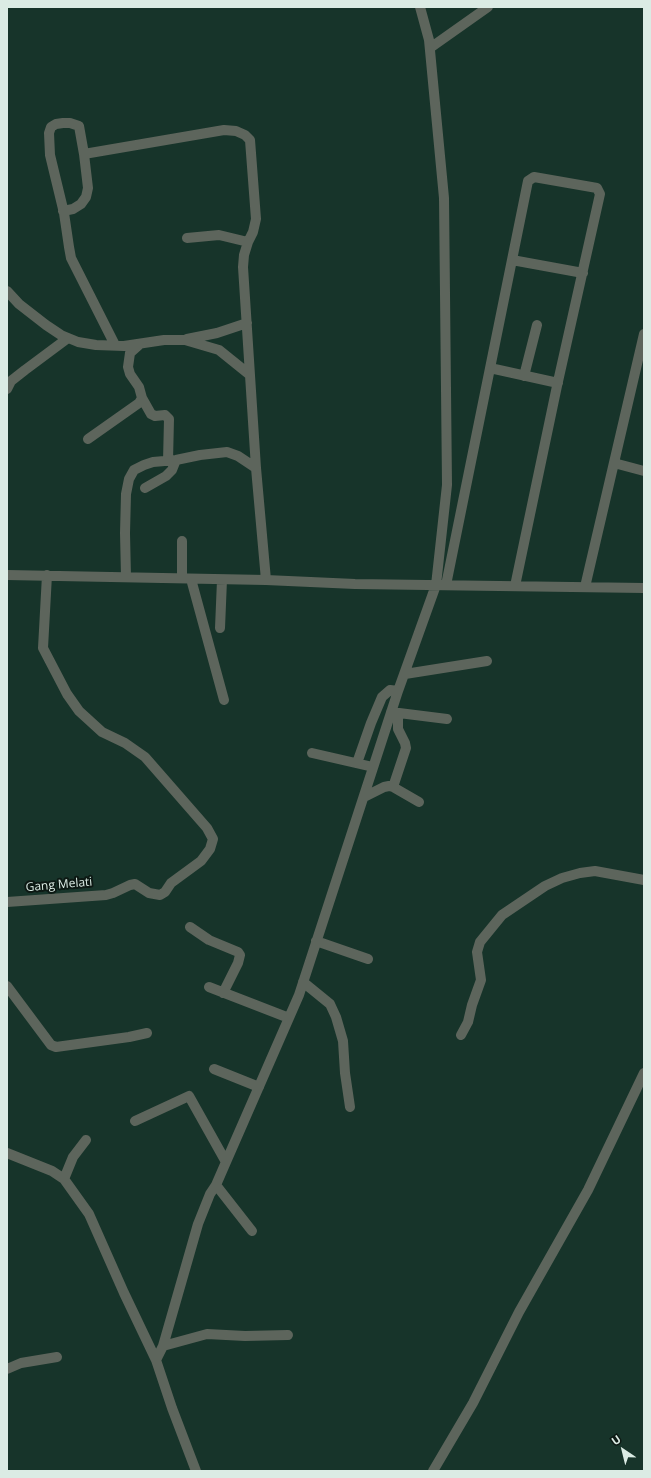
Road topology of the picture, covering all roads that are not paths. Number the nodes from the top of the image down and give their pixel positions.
1 (420, 7) edge
2 (488, 7) edge
3 (430, 48) junction
4 (84, 154) junction
5 (63, 211) junction
6 (187, 238) dead end
7 (248, 242) junction
8 (512, 260) junction
9 (583, 273) junction
10 (7, 291) edge
11 (247, 323) junction
12 (537, 325) dead end
13 (644, 334) edge
14 (68, 338) junction
15 (185, 340) junction
16 (140, 344) junction
17 (115, 345) junction
18 (490, 368) junction
19 (250, 375) junction
20 (524, 376) junction
21 (558, 383) junction
22 (7, 389) edge
23 (142, 398) junction
24 (88, 439) dead end
25 (172, 461) junction
26 (614, 463) junction
27 (256, 468) junction
28 (644, 471) edge
29 (146, 488) dead end
30 (182, 541) dead end
31 (7, 575) edge
32 (47, 575) junction
33 (126, 577) junction
34 (187, 579) junction
35 (222, 580) junction
36 (266, 580) junction
37 (441, 585) junction
38 (515, 586) junction
39 (585, 587) junction
40 (644, 588) edge
41 (220, 628) dead end
42 (487, 661) dead end
43 (405, 674) junction
44 (398, 691) junction
45 (224, 700) dead end
46 (395, 712) junction
47 (447, 719) dead end
48 (312, 753) dead end
49 (357, 763) junction
50 (373, 767) junction
51 (393, 787) junction
52 (364, 797) junction
53 (419, 802) dead end
54 (644, 880) edge
55 (7, 902) edge
56 (190, 927) dead end
57 (316, 941) junction
58 (368, 959) dead end
59 (303, 982) junction
60 (7, 986) edge
61 (209, 987) dead end
62 (223, 993) junction
63 (289, 1018) junction
64 (147, 1033) dead end
65 (461, 1035) dead end
66 (214, 1068) dead end
67 (644, 1074) edge
68 (259, 1087) junction
69 (350, 1107) dead end
70 (135, 1121) dead end
71 (86, 1140) dead end
72 (7, 1153) edge
73 (226, 1162) junction
74 (64, 1180) junction
75 (213, 1189) junction
76 (252, 1231) dead end
77 (288, 1335) dead end
78 (163, 1346) junction
79 (57, 1357) dead end
80 (156, 1360) junction
81 (7, 1369) edge
82 (196, 1471) edge
83 (433, 1471) edge

1 - 3 street
2 - 3 street
3 - 37 street
4 - 5 street
4 - 5 street
4 - 7 street
5 - 17 street
6 - 7 street
7 - 11 street
8 - 9 street
8 - 9 street
8 - 18 street
9 - 21 street
10 - 14 street
11 - 15 street
11 - 19 street
12 - 20 street
13 - 26 street
14 - 17 street
14 - 22 street
15 - 16 street
15 - 19 street
16 - 17 street
16 - 23 street
18 - 20 street
18 - 37 street
19 - 27 street
20 - 21 street
21 - 38 street
23 - 24 street
23 - 25 street
25 - 27 street
25 - 29 street
25 - 33 street
26 - 28 street
26 - 39 street
27 - 36 street
30 - 34 street
31 - 32 street
32 - 33 street
32 - 55 street, Gang Melati
33 - 34 street
34 - 35 street
34 - 45 street
35 - 36 street
35 - 41 street
36 - 37 street
37 - 38 street
37 - 43 street
38 - 39 street
39 - 40 street
42 - 43 street
43 - 44 street
44 - 46 street
44 - 49 street
46 - 47 street
46 - 50 street
46 - 51 street
48 - 49 street
49 - 50 street
50 - 52 street
51 - 52 street
51 - 53 street
52 - 57 street
54 - 65 street
56 - 62 street
57 - 58 street
57 - 59 street
59 - 63 street
59 - 69 street
60 - 64 street
61 - 62 street
62 - 63 street
63 - 68 street
66 - 68 street
67 - 83 street
68 - 73 street
70 - 73 street
71 - 74 street
72 - 74 street
73 - 75 street
74 - 80 street
75 - 76 street
75 - 78 street
77 - 78 street
78 - 80 street
79 - 81 street
80 - 82 street

